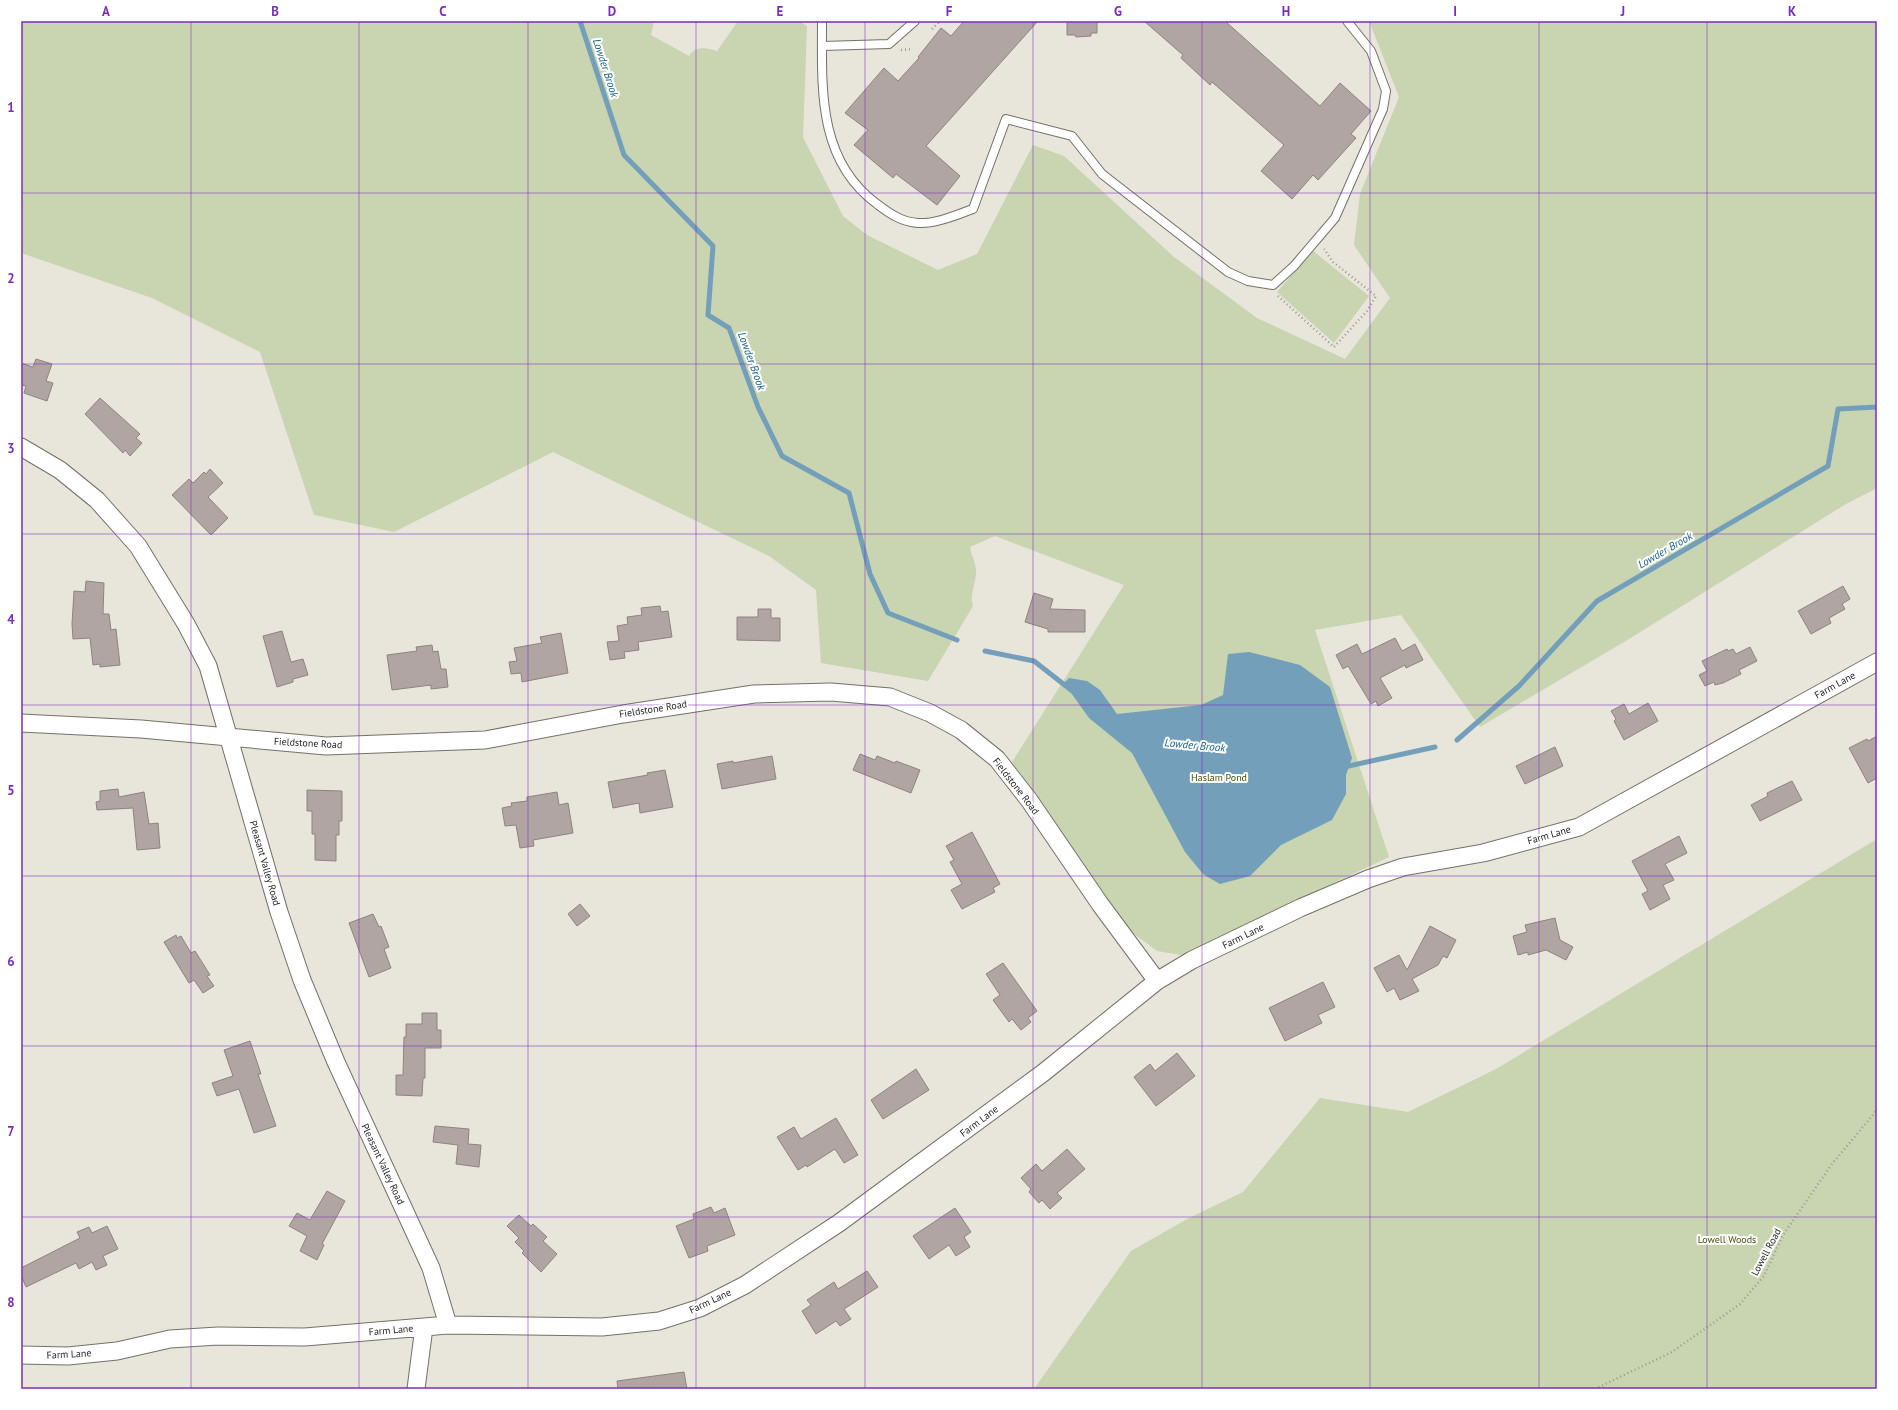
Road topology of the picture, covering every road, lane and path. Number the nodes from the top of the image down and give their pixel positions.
1 (822, 21) edge
2 (915, 21) edge
3 (940, 21) edge
4 (1347, 21) edge
5 (932, 29) dead end
6 (822, 46) junction
7 (1317, 239) junction
8 (1273, 285) junction
9 (21, 447) edge
10 (1877, 662) edge
11 (21, 723) edge
12 (230, 737) junction
13 (1157, 981) junction
14 (1877, 1110) edge
15 (448, 1325) junction
16 (424, 1327) junction
17 (21, 1356) edge
18 (416, 1389) edge
19 (1595, 1389) edge

1 - 6 lane
2 - 6 lane
3 - 5 path
4 - 7 lane
6 - 8 lane
7 - 8 lane
7 - 8 path
9 - 12 street, Pleasant Valley Road
10 - 13 street, Farm Lane
11 - 12 street, Fieldstone Road
12 - 13 street, Fieldstone Road
12 - 15 street, Pleasant Valley Road
13 - 15 street, Farm Lane
14 - 19 path, Lowell Road
15 - 16 street, Farm Lane
16 - 17 street, Farm Lane
16 - 18 street

